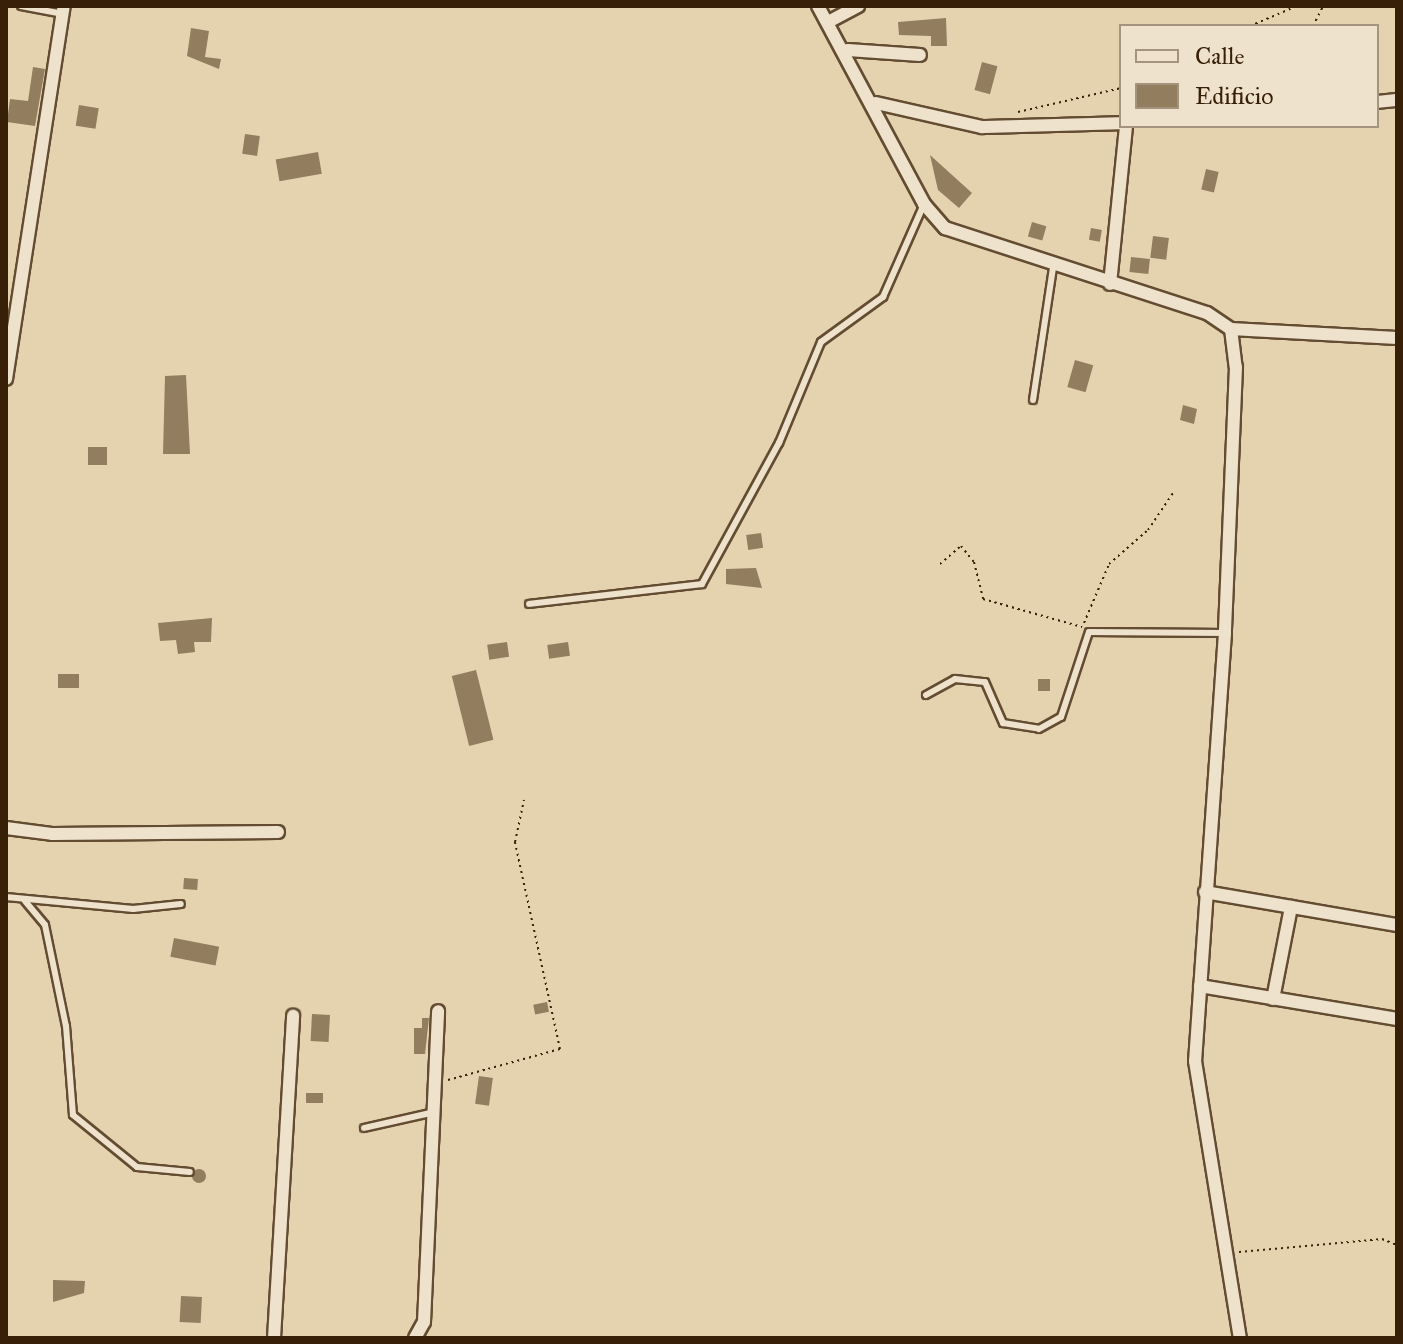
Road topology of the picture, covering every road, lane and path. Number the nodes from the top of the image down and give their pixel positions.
1 (21, 6) edge
2 (818, 6) edge
3 (858, 6) edge
4 (1297, 6) edge
5 (1323, 6) edge
6 (63, 10) edge
7 (830, 21) junction
8 (1255, 24) edge
9 (1314, 24) edge
10 (848, 50) junction
11 (920, 55) dead end
12 (1119, 88) edge
13 (876, 103) junction
14 (1119, 123) edge
15 (993, 128) junction
16 (1126, 128) edge
17 (924, 204) junction
18 (1053, 268) junction
19 (1110, 284) junction
20 (1231, 329) junction
21 (1397, 338) edge
22 (6, 379) edge
23 (1033, 400) dead end
24 (1173, 493) dead end
25 (940, 564) dead end
26 (529, 604) dead end
27 (1086, 630) junction
28 (1225, 633) junction
29 (926, 695) dead end
30 (524, 800) dead end
31 (6, 828) edge
32 (278, 832) dead end
33 (1205, 892) junction
34 (6, 897) edge
35 (25, 901) junction
36 (181, 904) dead end
37 (1291, 907) junction
38 (1397, 925) edge
39 (1200, 986) junction
40 (1273, 999) junction
41 (438, 1011) dead end
42 (293, 1016) dead end
43 (1397, 1019) edge
44 (436, 1083) junction
45 (435, 1112) junction
46 (364, 1128) dead end
47 (190, 1172) dead end
48 (1397, 1245) edge
49 (1226, 1253) junction
50 (274, 1338) edge
51 (415, 1338) edge
52 (1240, 1338) edge

1 - 6 lane
2 - 7 street
3 - 7 street
4 - 8 path
5 - 9 path
6 - 22 street
7 - 10 street
10 - 11 street
10 - 13 street
12 - 15 path
13 - 15 street
13 - 17 street
14 - 15 street
16 - 19 street
17 - 18 street
17 - 26 lane
18 - 19 street
18 - 23 lane
19 - 20 street
20 - 21 street
20 - 28 street
24 - 27 path
25 - 27 path
27 - 28 lane
27 - 29 lane
28 - 33 street
30 - 44 path
31 - 32 street
33 - 37 street
33 - 39 street
34 - 35 lane
35 - 36 lane
35 - 47 lane
37 - 38 street
37 - 40 street
39 - 40 street
39 - 49 street
40 - 43 street
41 - 44 street
42 - 50 street
44 - 45 street
45 - 46 lane
45 - 51 street
48 - 49 path
49 - 52 street

